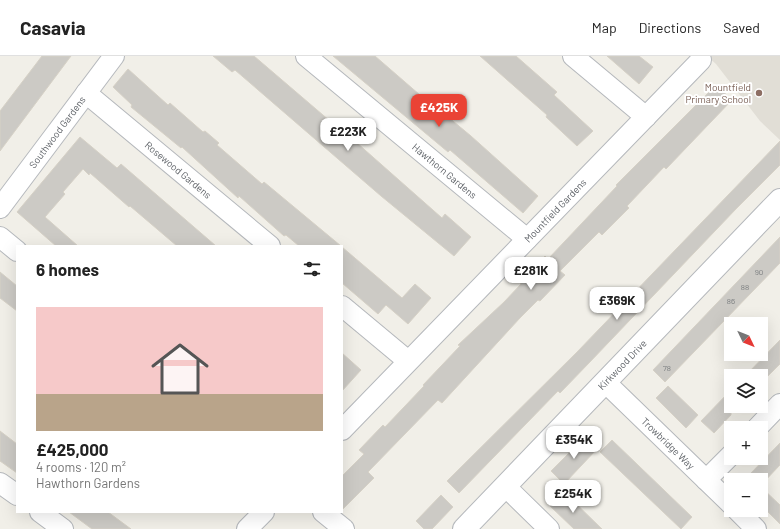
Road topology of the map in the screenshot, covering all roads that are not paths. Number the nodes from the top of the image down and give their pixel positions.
1 (114, 56) edge
2 (306, 56) edge
3 (573, 56) edge
4 (701, 60) dead end
5 (86, 93) junction
6 (646, 117) junction
7 (780, 200) edge
8 (0, 208) edge
9 (0, 237) edge
10 (527, 239) junction
11 (269, 245) edge
12 (16, 250) edge
13 (343, 307) edge
14 (408, 362) junction
15 (605, 382) junction
16 (780, 404) edge
17 (764, 421) edge
18 (343, 429) edge
19 (724, 462) edge
20 (706, 480) junction
21 (0, 483) edge
22 (505, 486) junction
23 (16, 494) edge
24 (724, 497) edge
25 (41, 513) edge
26 (263, 513) edge
27 (324, 513) edge
28 (744, 517) edge
29 (63, 529) edge
30 (247, 529) edge
31 (344, 529) edge
32 (464, 529) edge
33 (549, 529) edge
34 (756, 529) edge

1 - 5 street, Southwood Gardens
2 - 10 street, Hawthorn Gardens
3 - 6 street
4 - 6 street, Mountfield Gardens
5 - 8 street, Southwood Gardens
5 - 11 street, Rosewood Gardens
6 - 10 street, Mountfield Gardens
7 - 15 street, Kirkwood Drive
9 - 12 street
10 - 14 street, Mountfield Gardens
13 - 14 street
14 - 18 street, Mountfield Gardens
15 - 20 street, Trowbridge Way
15 - 22 street, Kirkwood Drive
16 - 17 street
19 - 20 street
20 - 24 street, Trowbridge Way
21 - 23 street
22 - 32 street, Kirkwood Drive
22 - 33 street
25 - 29 street
26 - 30 street
27 - 31 street
28 - 34 street

